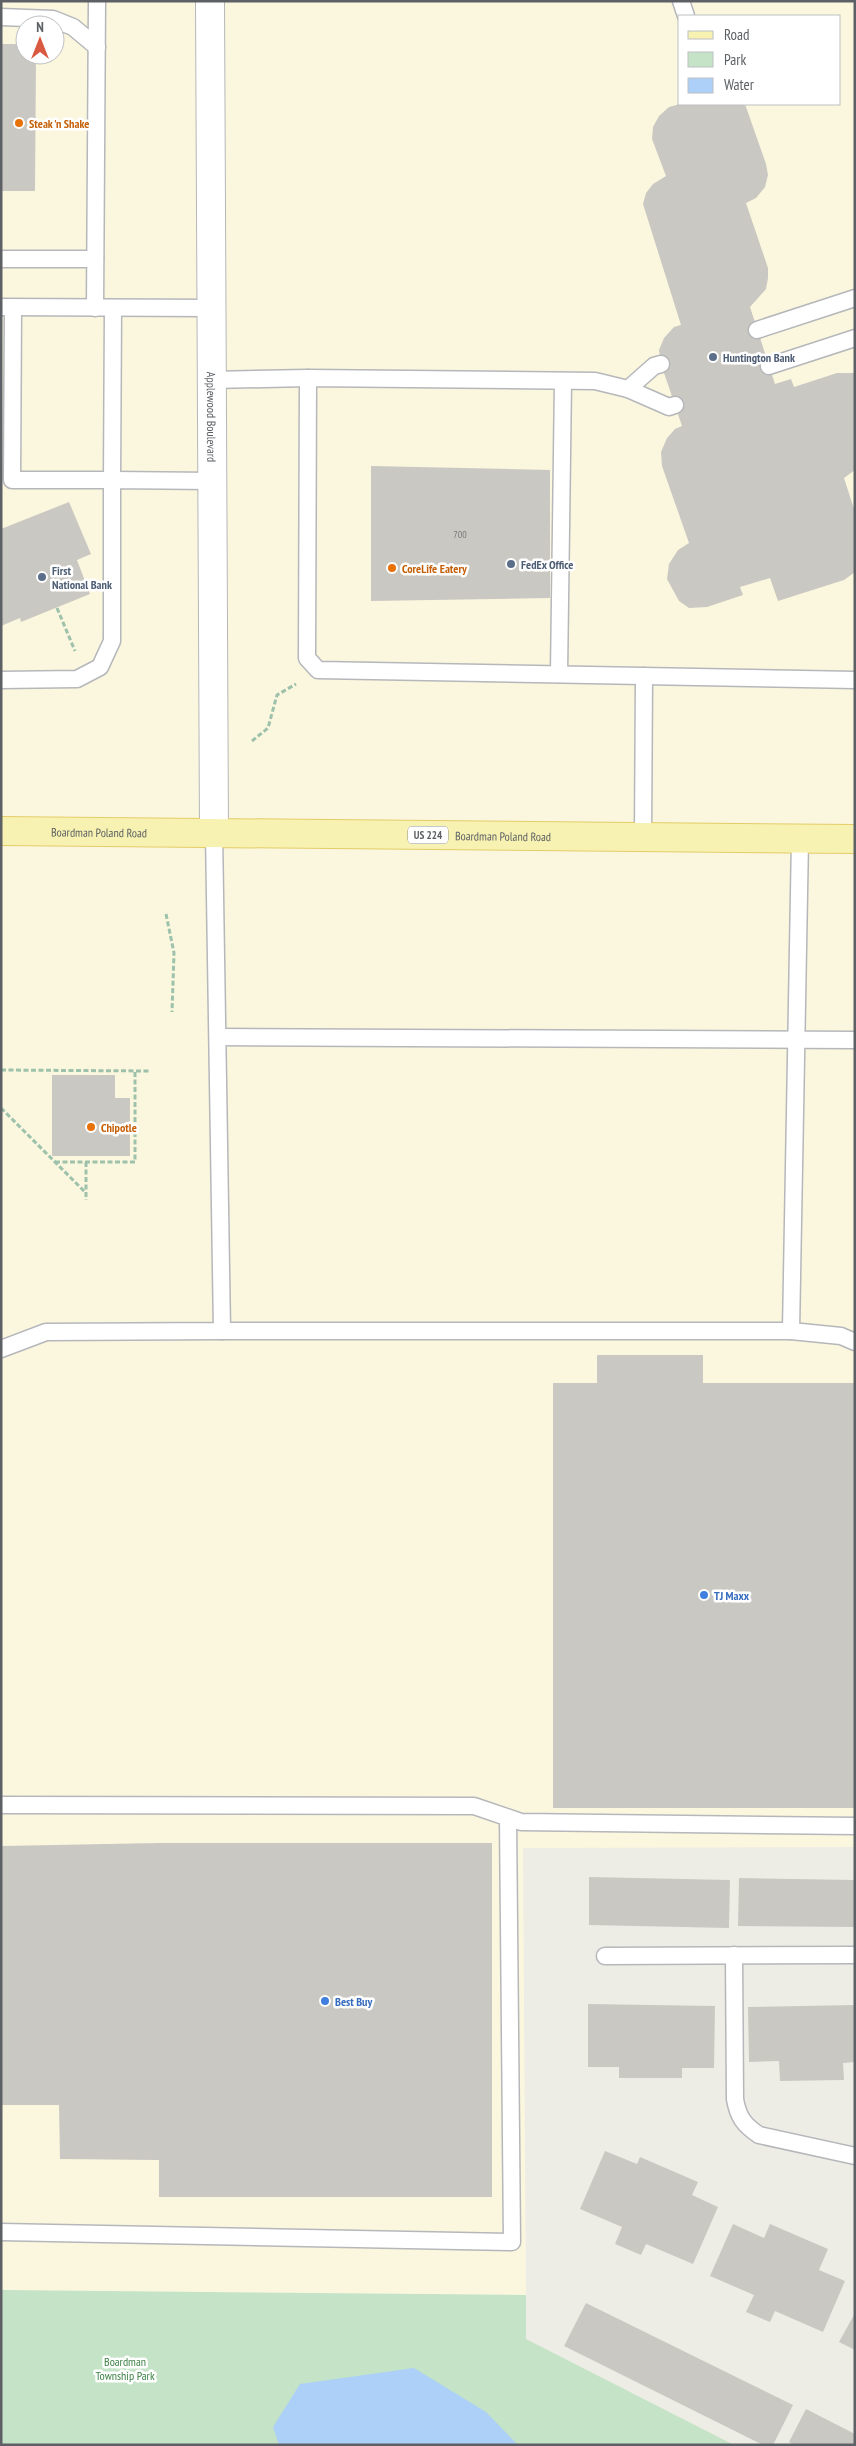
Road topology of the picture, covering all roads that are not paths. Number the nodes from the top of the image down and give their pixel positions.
1 (97, 1) edge
2 (210, 1) edge
3 (681, 1) edge
4 (686, 15) edge
5 (1, 17) edge
6 (96, 47) junction
7 (1, 259) edge
8 (95, 259) junction
9 (855, 298) edge
10 (7, 308) edge
11 (95, 308) junction
12 (114, 308) junction
13 (211, 308) junction
14 (757, 330) dead end
15 (855, 338) edge
16 (661, 364) dead end
17 (769, 366) dead end
18 (308, 378) junction
19 (212, 380) junction
20 (563, 381) junction
21 (628, 389) junction
22 (675, 405) dead end
23 (112, 480) junction
24 (213, 481) junction
25 (559, 674) junction
26 (644, 676) junction
27 (1, 680) edge
28 (855, 680) edge
29 (1, 831) edge
30 (214, 833) junction
31 (643, 838) junction
32 (800, 839) junction
33 (855, 839) edge
34 (218, 1037) junction
35 (797, 1040) junction
36 (855, 1040) edge
37 (222, 1331) junction
38 (791, 1331) junction
39 (855, 1342) edge
40 (1, 1349) edge
41 (1, 1805) edge
42 (508, 1818) junction
43 (855, 1826) edge
44 (734, 1955) junction
45 (855, 1955) edge
46 (604, 1956) dead end
47 (855, 2156) edge
48 (1, 2232) edge

1 - 6 lane
2 - 13 street, Applewood Boulevard
3 - 4 lane
5 - 6 lane
6 - 8 lane
7 - 8 lane
8 - 11 lane
9 - 14 lane
10 - 11 lane
10 - 23 lane
11 - 12 lane
12 - 13 lane
12 - 23 lane
13 - 19 street, Applewood Boulevard
15 - 17 lane
16 - 21 lane
18 - 19 lane
18 - 20 lane
18 - 25 lane
19 - 24 street, Applewood Boulevard
20 - 21 lane
20 - 25 lane
21 - 22 lane
23 - 24 lane
23 - 27 lane
24 - 30 street, Applewood Boulevard
25 - 26 lane
26 - 28 lane
26 - 31 lane
29 - 30 main road, Boardman Poland Road / US 224
30 - 31 main road, Boardman Poland Road / US 224
30 - 34 lane
31 - 32 main road, Boardman Poland Road / US 224
32 - 33 main road, Boardman Poland Road / US 224
32 - 35 lane
34 - 35 lane
34 - 37 lane
35 - 36 lane
35 - 38 lane
37 - 38 lane
37 - 40 lane
38 - 39 lane
41 - 42 lane
42 - 43 lane
42 - 48 lane
44 - 45 lane
44 - 46 lane
44 - 47 lane

